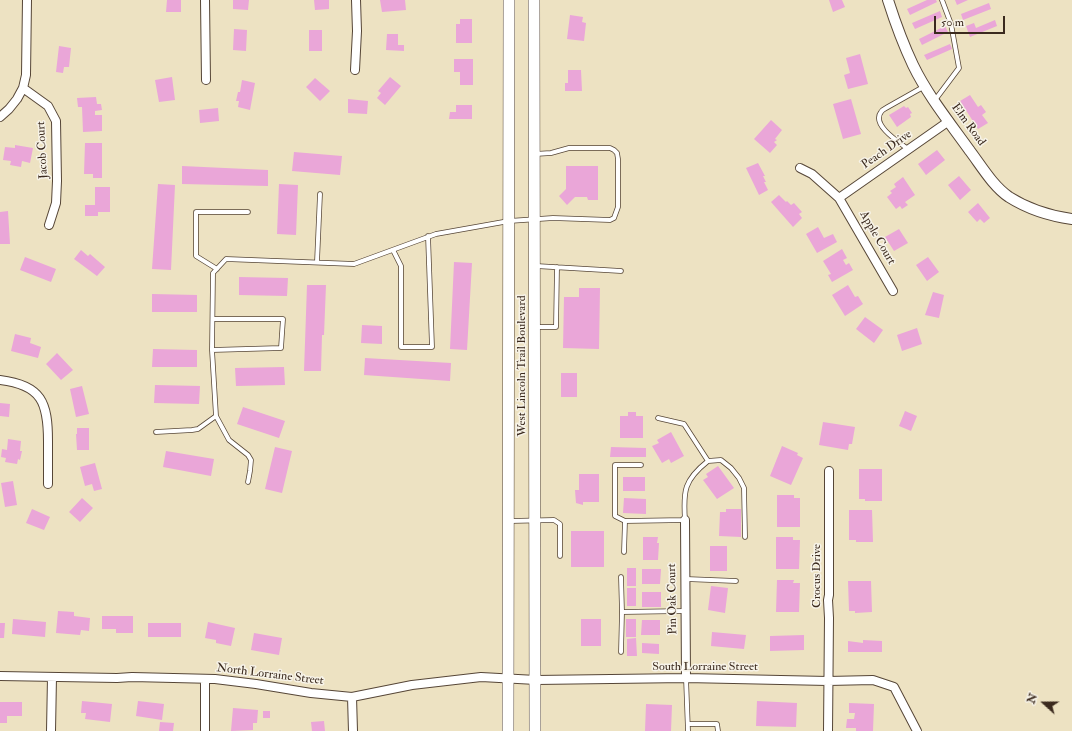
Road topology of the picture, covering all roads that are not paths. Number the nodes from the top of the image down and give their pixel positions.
1 (27, 0) edge
2 (205, 0) edge
3 (356, 0) edge
4 (509, 0) edge
5 (534, 0) edge
6 (888, 0) edge
7 (942, 0) edge
8 (354, 70) dead end
9 (206, 80) dead end
10 (925, 86) junction
11 (23, 88) junction
12 (934, 101) junction
13 (0, 117) edge
14 (949, 121) junction
15 (909, 149) junction
16 (534, 154) junction
17 (800, 168) dead end
18 (320, 194) dead end
19 (839, 198) junction
20 (248, 212) dead end
21 (1072, 219) edge
22 (535, 220) junction
23 (509, 221) junction
24 (49, 225) dead end
25 (428, 236) junction
26 (393, 250) junction
27 (317, 262) junction
28 (535, 266) junction
29 (556, 267) junction
30 (217, 269) junction
31 (621, 271) dead end
32 (893, 291) dead end
33 (213, 319) junction
34 (535, 327) junction
35 (212, 350) junction
36 (0, 380) edge
37 (216, 416) junction
38 (658, 418) dead end
39 (156, 432) dead end
40 (708, 461) junction
41 (641, 464) dead end
42 (829, 471) dead end
43 (248, 482) dead end
44 (48, 484) dead end
45 (685, 520) junction
46 (535, 521) junction
47 (625, 521) junction
48 (509, 522) junction
49 (745, 537) dead end
50 (624, 552) dead end
51 (560, 556) dead end
52 (621, 577) dead end
53 (685, 579) junction
54 (736, 581) dead end
55 (686, 610) junction
56 (622, 612) junction
57 (621, 652) dead end
58 (0, 676) edge
59 (52, 677) junction
60 (508, 678) junction
61 (686, 678) junction
62 (205, 679) junction
63 (536, 680) junction
64 (828, 681) junction
65 (352, 697) junction
66 (688, 724) junction
67 (51, 731) edge
68 (205, 731) edge
69 (353, 731) edge
70 (508, 731) edge
71 (535, 731) edge
72 (688, 731) edge
73 (718, 731) edge
74 (828, 731) edge
75 (917, 731) edge

1 - 11 street
2 - 9 street
3 - 8 street
4 - 23 main road, West Lincoln Trail Boulevard
5 - 16 main road, West Lincoln Trail Boulevard
6 - 10 street, Elm Road
7 - 12 lane
10 - 12 street, Elm Road
10 - 15 lane
11 - 13 street
11 - 24 street, Jacob Court
12 - 14 street, Elm Road
14 - 15 street, Peach Drive
14 - 21 street, Elm Road
15 - 19 street, Peach Drive
16 - 22 main road, West Lincoln Trail Boulevard
16 - 22 lane
17 - 19 street, Apple Court
18 - 27 lane
19 - 32 street, Apple Court
20 - 30 lane
22 - 23 lane
22 - 28 main road, West Lincoln Trail Boulevard
23 - 25 lane
23 - 48 main road, West Lincoln Trail Boulevard
25 - 26 lane
25 - 26 lane
26 - 27 lane
27 - 30 lane
28 - 29 lane
28 - 34 main road, West Lincoln Trail Boulevard
29 - 31 lane
29 - 34 lane
30 - 33 lane
33 - 35 lane
33 - 35 lane
34 - 46 main road, West Lincoln Trail Boulevard
35 - 37 lane
36 - 44 street
37 - 39 lane
37 - 43 lane
38 - 40 lane
40 - 45 lane
40 - 49 lane
41 - 47 lane
42 - 64 street, Crocus Drive
45 - 47 lane
45 - 53 street, Pin Oak Court
46 - 48 lane
46 - 51 lane
46 - 63 main road, West Lincoln Trail Boulevard
47 - 50 lane
48 - 60 main road, West Lincoln Trail Boulevard
52 - 56 lane
53 - 54 lane
53 - 55 street, Pin Oak Court
55 - 56 lane
55 - 61 street, Pin Oak Court
56 - 57 lane
58 - 59 street, North Lorraine Street
59 - 62 street, North Lorraine Street
59 - 67 street
60 - 63 street, North Lorraine Street
60 - 65 street, North Lorraine Street
60 - 70 main road, West Lincoln Trail Boulevard
61 - 63 street, South Lorraine Street
61 - 64 street, South Lorraine Street
61 - 66 lane
62 - 65 street, North Lorraine Street
62 - 68 street
63 - 71 main road, West Lincoln Trail Boulevard
64 - 74 street, Crocus Drive
64 - 75 street, South Lorraine Street
65 - 69 street
66 - 72 lane
66 - 73 lane

